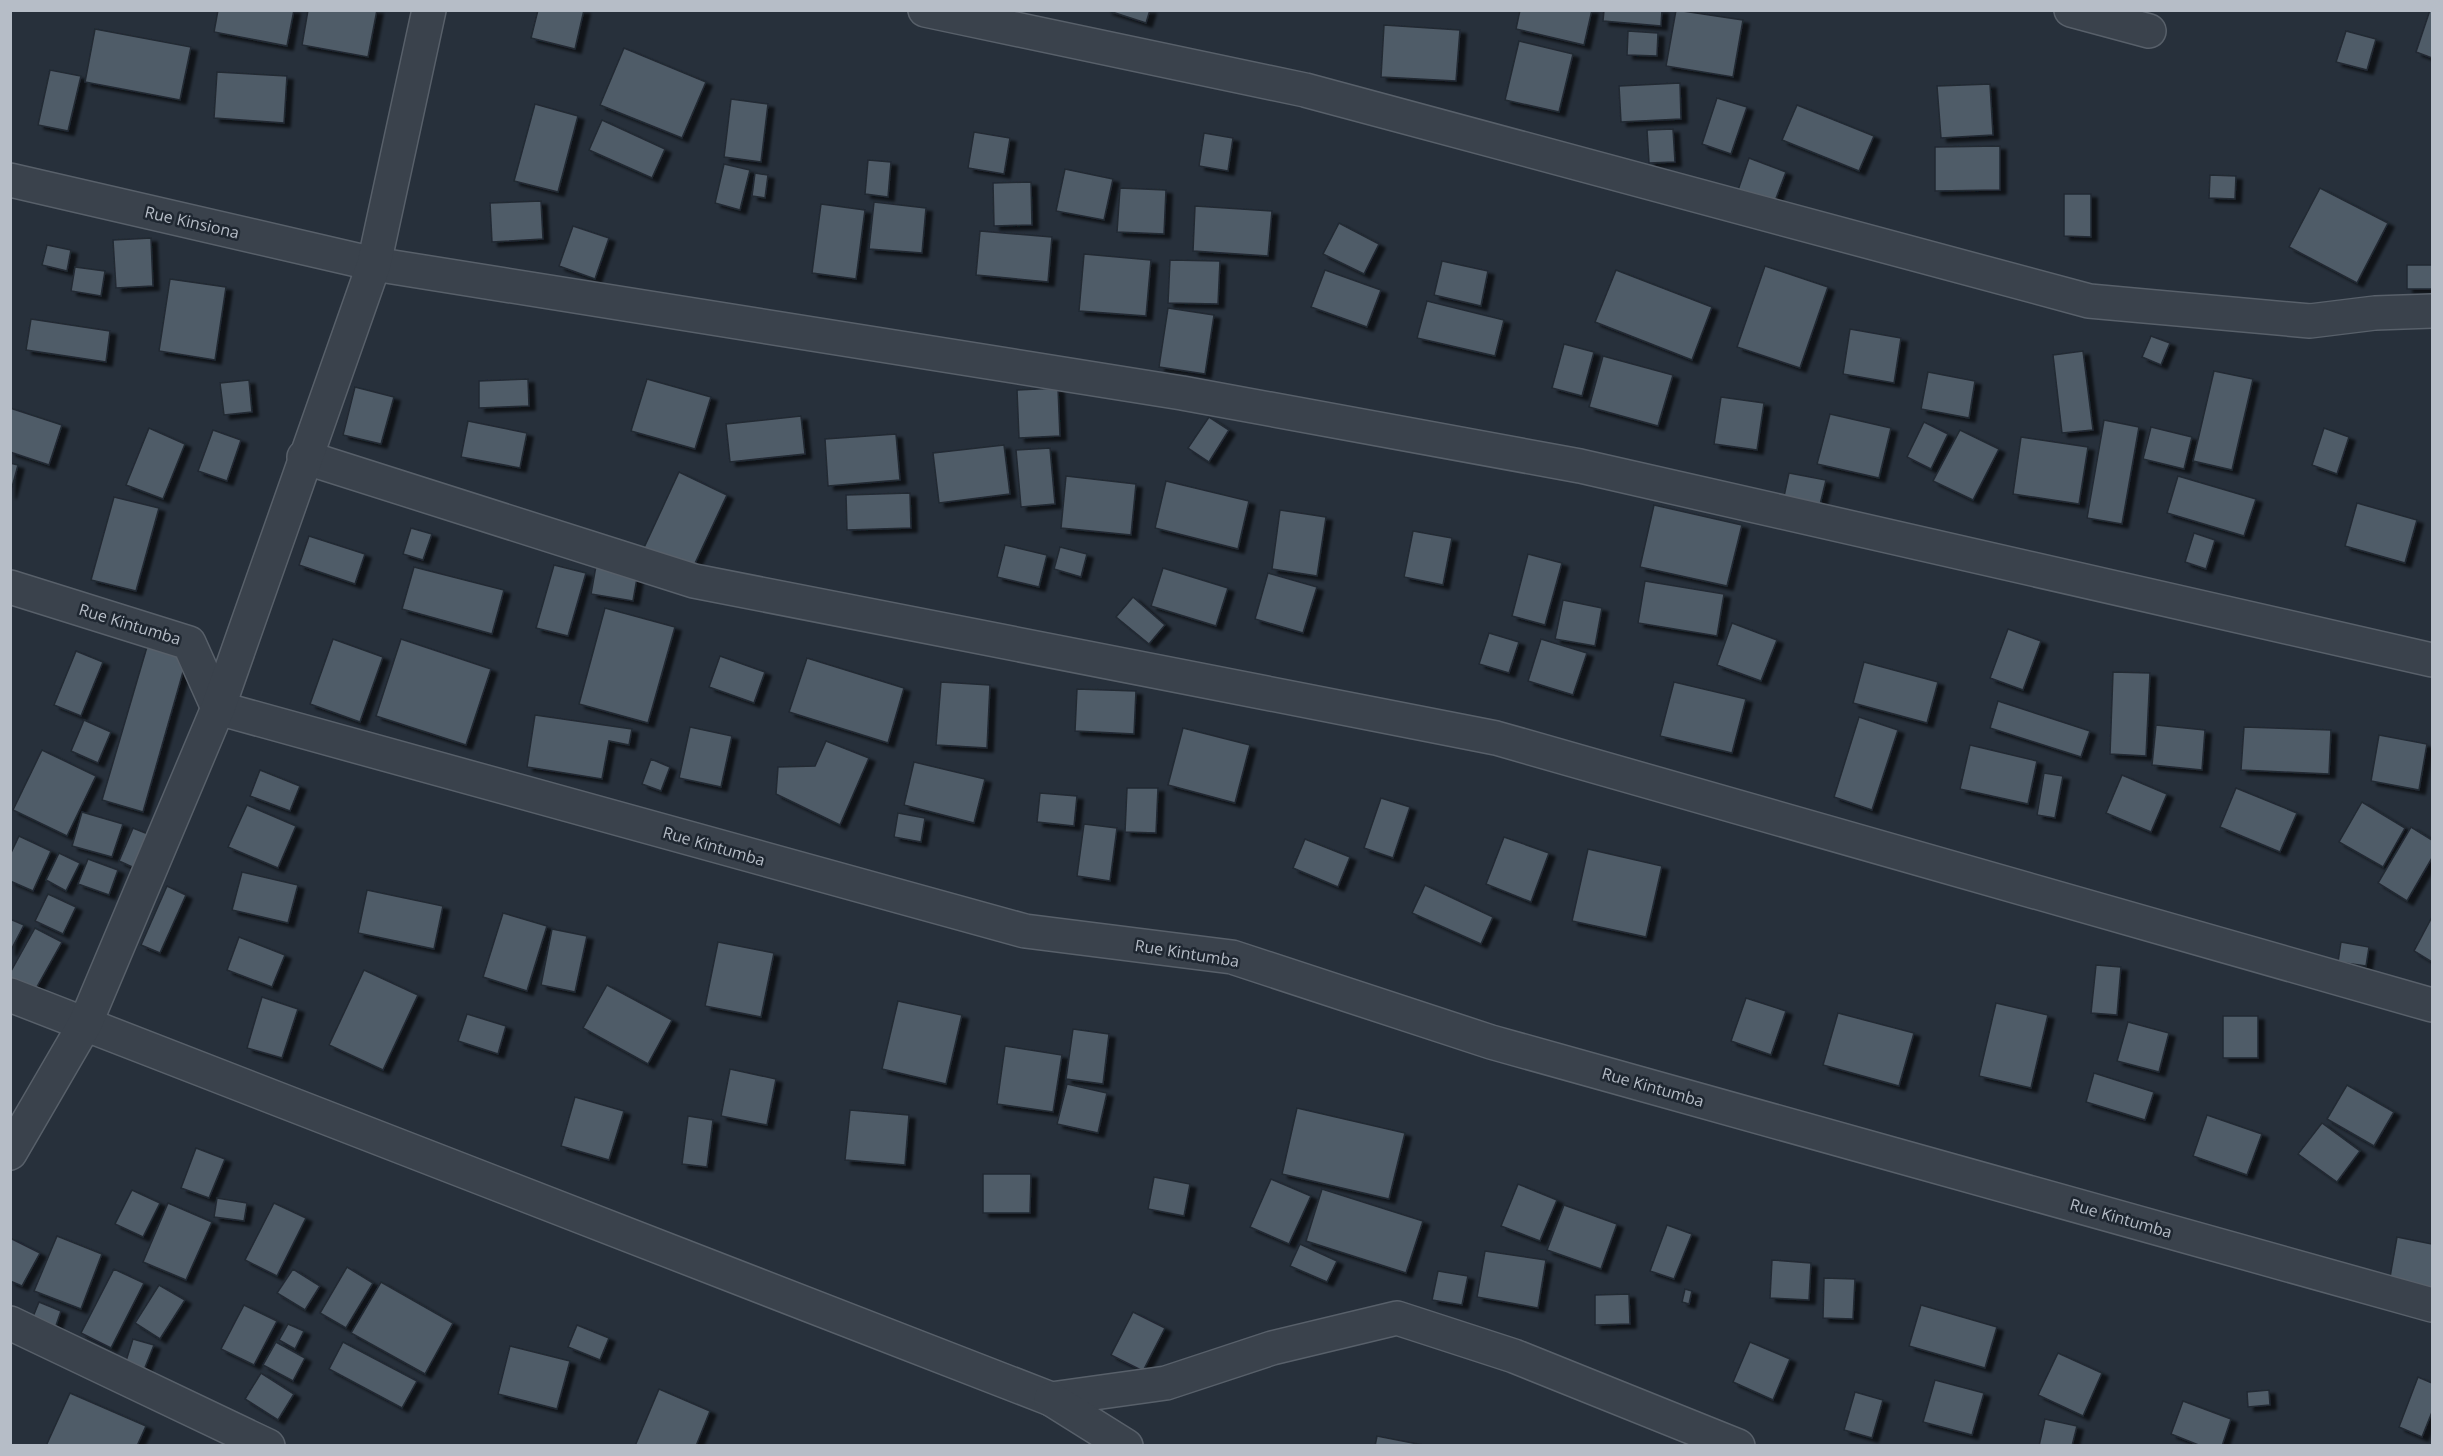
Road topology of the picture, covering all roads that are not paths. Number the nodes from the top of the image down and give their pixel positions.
1 (429, 10) edge
2 (924, 10) edge
3 (2071, 10) edge
4 (2149, 31) dead end
5 (10, 180) edge
6 (374, 264) junction
7 (2433, 311) edge
8 (304, 457) junction
9 (10, 587) edge
10 (2433, 660) edge
11 (218, 708) junction
12 (10, 994) edge
13 (2433, 1005) edge
14 (85, 1023) junction
15 (10, 1154) edge
16 (2433, 1305) edge
17 (10, 1323) edge
18 (1051, 1399) junction
19 (268, 1446) edge
20 (1126, 1446) edge
21 (1738, 1446) edge

1 - 6 street
2 - 7 street
3 - 4 street
5 - 6 street, Rue Kinsiona
6 - 8 street
6 - 10 street, Rue Kinsiona
8 - 11 street
8 - 13 street
9 - 11 street, Rue Kintumba
11 - 14 street
11 - 16 street, Rue Kintumba
12 - 14 street
14 - 15 street
14 - 18 street
17 - 19 street
18 - 20 street
18 - 21 street

